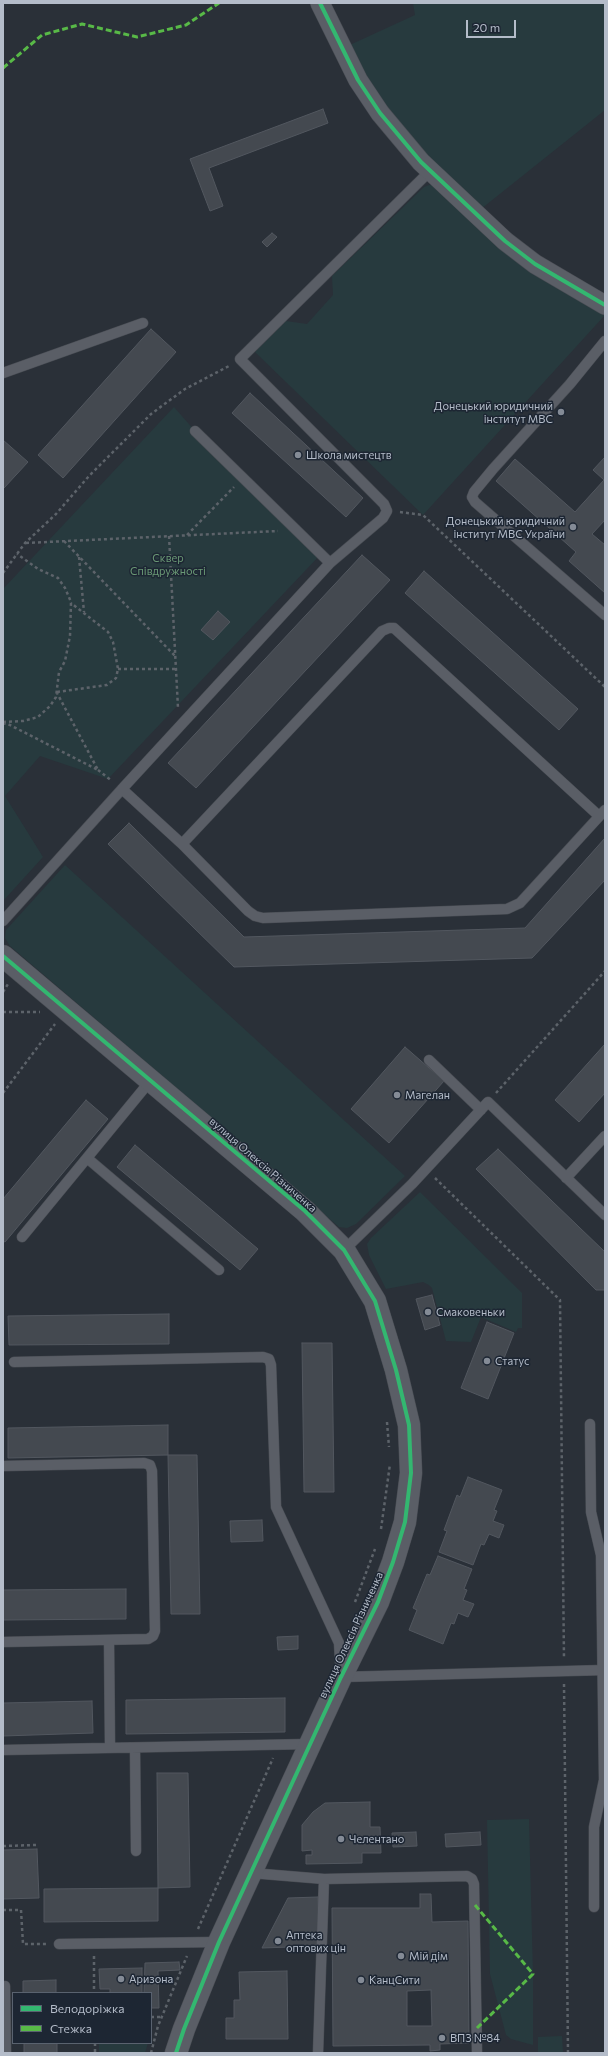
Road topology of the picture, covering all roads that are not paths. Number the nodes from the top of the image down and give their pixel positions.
1 (320, 3) edge
2 (430, 171) junction
3 (605, 305) edge
4 (143, 323) dead end
5 (605, 341) edge
6 (3, 373) edge
7 (195, 431) dead end
8 (330, 563) junction
9 (605, 615) edge
10 (122, 789) junction
11 (602, 813) edge
12 (182, 844) junction
13 (3, 921) edge
14 (3, 956) edge
15 (429, 1060) dead end
16 (150, 1080) junction
17 (484, 1106) junction
18 (605, 1136) edge
19 (87, 1158) junction
20 (566, 1178) junction
21 (605, 1215) edge
22 (22, 1237) dead end
23 (344, 1250) junction
24 (219, 1270) dead end
25 (14, 1362) dead end
26 (590, 1424) dead end
27 (3, 1466) edge
28 (109, 1640) junction
29 (3, 1642) edge
30 (604, 1670) edge
31 (341, 1677) junction
32 (310, 1744) junction
33 (110, 1747) junction
34 (135, 1748) junction
35 (3, 1750) edge
36 (136, 1851) dead end
37 (251, 1873) junction
38 (324, 1879) junction
39 (594, 1907) dead end
40 (219, 1942) junction
41 (59, 1944) road end
42 (6, 1986) dead end
43 (6, 2053) edge
44 (176, 2053) edge
45 (318, 2053) edge
46 (477, 2053) edge

1 - 2 street
2 - 3 street
2 - 8 lane
4 - 6 lane
5 - 9 lane
7 - 8 lane
8 - 10 lane
10 - 12 lane
10 - 13 lane
11 - 12 lane
11 - 12 lane
14 - 16 street, вулиця Олексія Різниченка
15 - 17 lane
16 - 19 lane
16 - 23 street, вулиця Олексія Різниченка
17 - 20 lane
17 - 23 lane
18 - 20 lane
19 - 22 lane
19 - 24 lane
20 - 21 lane
23 - 31 street, вулиця Олексія Різниченка
25 - 31 lane
26 - 30 lane
27 - 28 lane
28 - 29 lane
28 - 33 lane
30 - 31 lane
30 - 39 lane
31 - 32 street, вулиця Олексія Різниченка
32 - 34 lane
32 - 37 street, вулиця Олексія Різниченка
33 - 34 lane
33 - 35 lane
34 - 36 lane
37 - 38 lane
37 - 40 street, вулиця Олексія Різниченка
38 - 45 lane
38 - 46 lane
40 - 41 lane
40 - 44 street, вулиця Олексія Різниченка
42 - 43 lane

